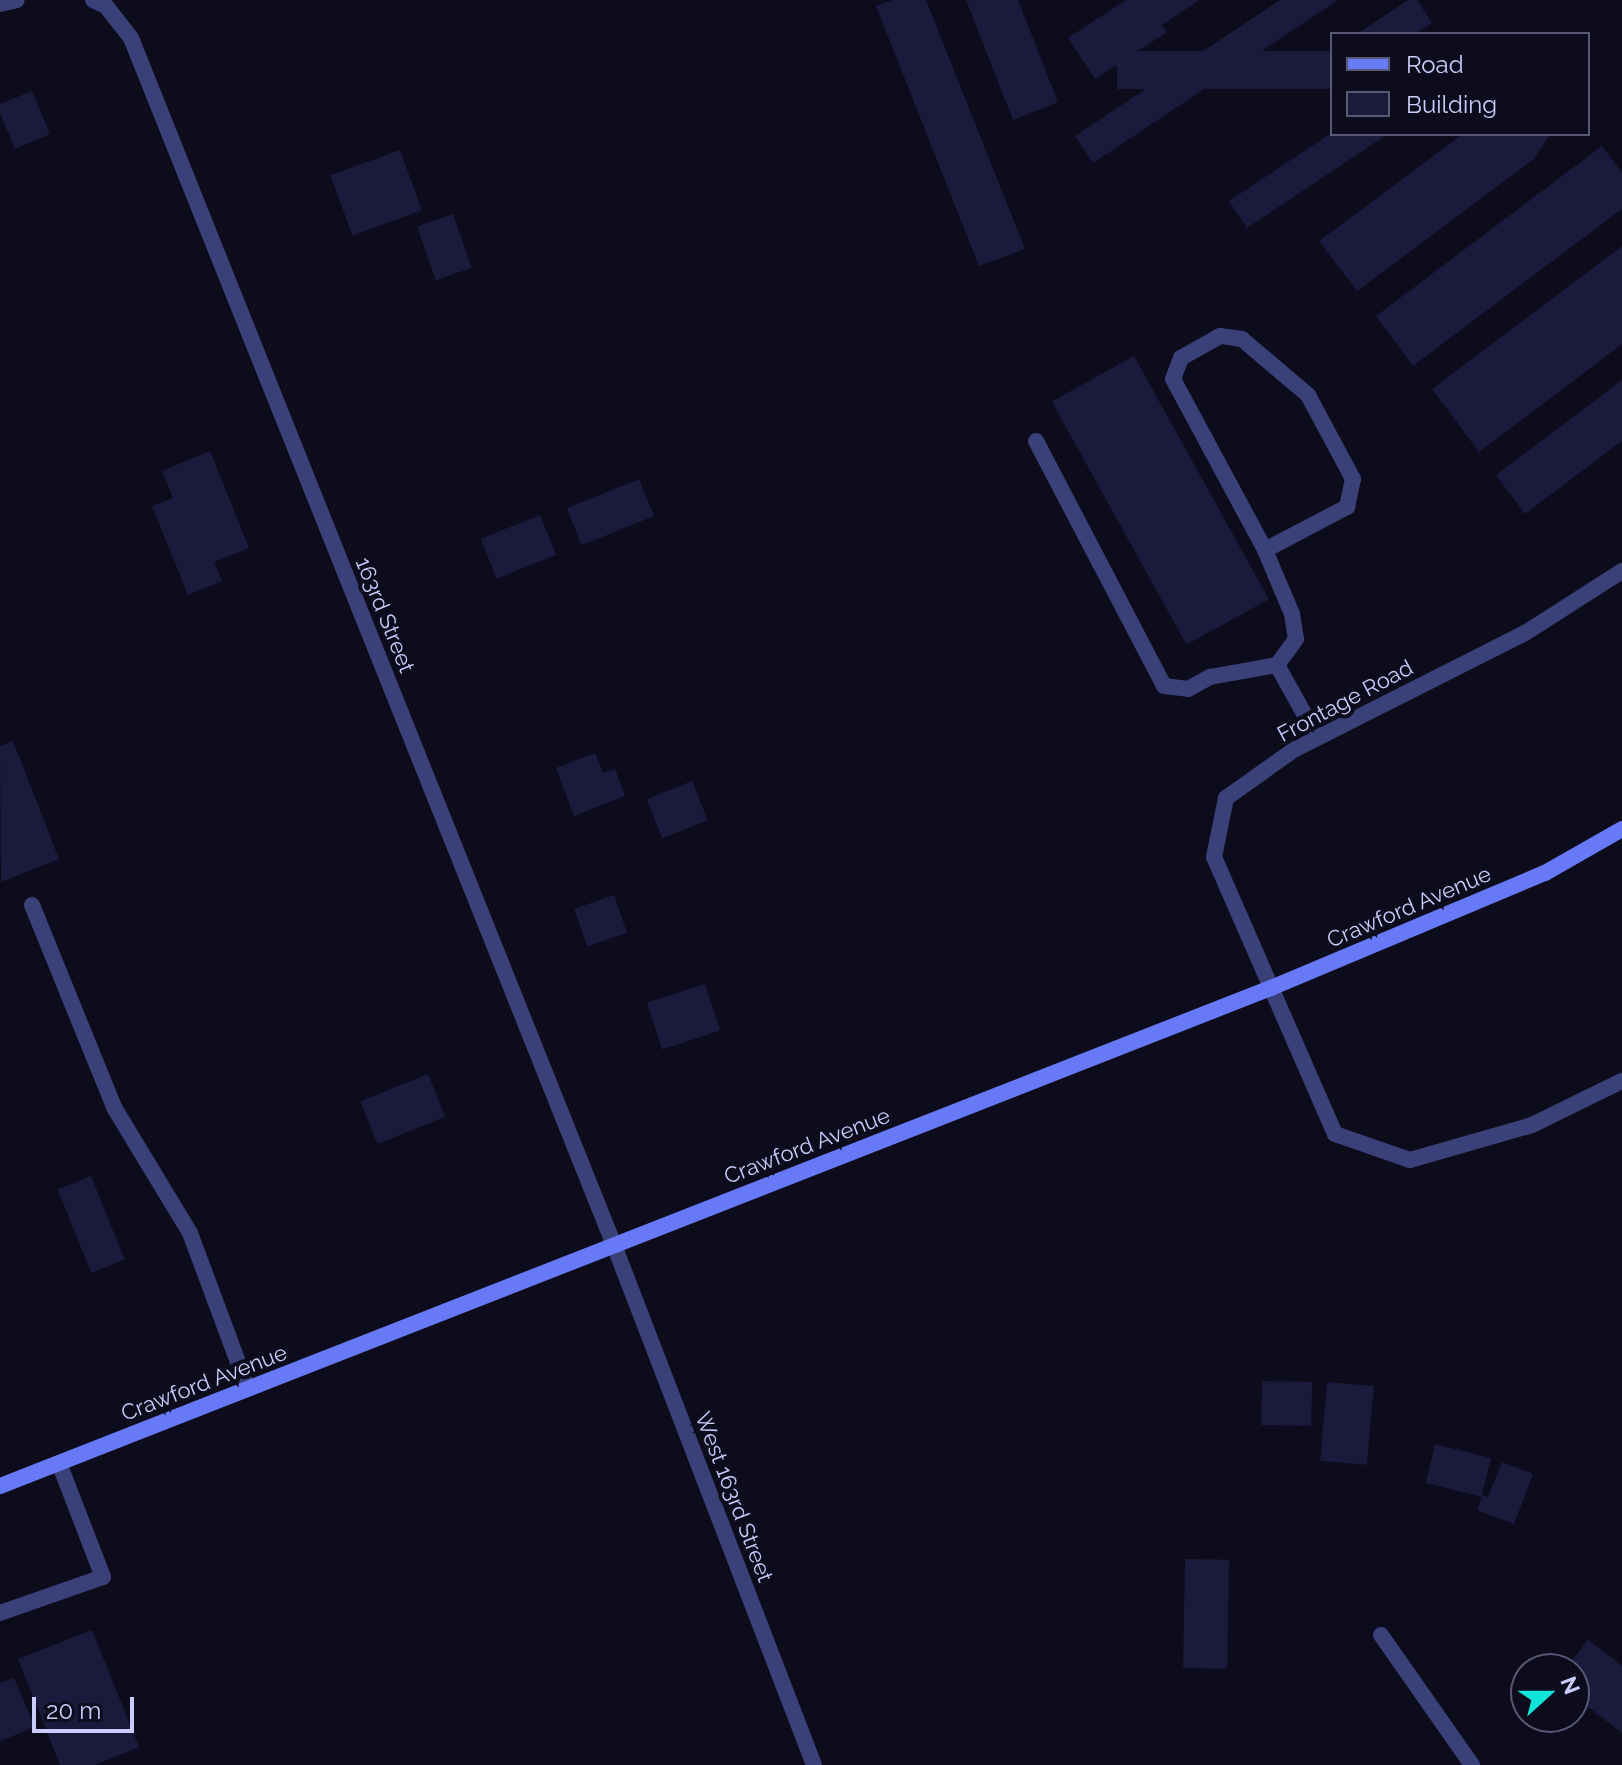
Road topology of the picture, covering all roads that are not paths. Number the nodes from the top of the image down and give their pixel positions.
1 (17, 0) edge
2 (100, 3) edge
3 (0, 4) edge
4 (1036, 441) dead end
5 (1265, 550) junction
6 (1622, 571) edge
7 (1277, 665) junction
8 (1317, 737) junction
9 (1622, 829) edge
10 (32, 905) dead end
11 (1271, 988) junction
12 (1622, 1081) edge
13 (614, 1245) junction
14 (248, 1389) junction
15 (59, 1463) junction
16 (0, 1486) edge
17 (0, 1613) edge
18 (1381, 1635) dead end
19 (814, 1765) edge
20 (1472, 1765) edge

1 - 3 street
2 - 13 street, 163rd Street
4 - 7 street
5 - 5 street
5 - 7 street
6 - 8 street, Frontage Road
7 - 8 street
8 - 11 street, Frontage Road
9 - 11 main road, Crawford Avenue
10 - 14 street
11 - 12 street, Frontage Road
11 - 13 main road, Crawford Avenue
13 - 14 main road, Crawford Avenue
13 - 19 street, West 163rd Street
14 - 15 main road, Crawford Avenue
15 - 16 main road, Crawford Avenue
15 - 17 street
18 - 20 street

